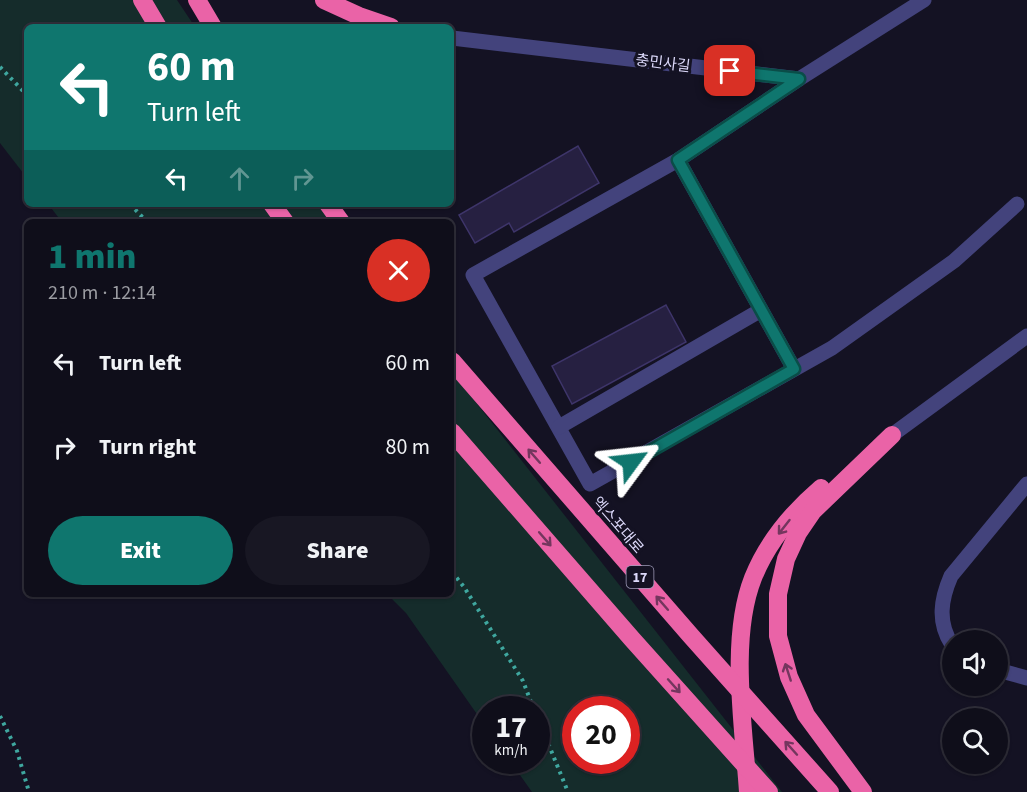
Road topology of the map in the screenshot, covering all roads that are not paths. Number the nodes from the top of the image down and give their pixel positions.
1 (142, 0) edge
2 (197, 0) edge
3 (324, 0) edge
4 (924, 0) edge
5 (156, 24) edge
6 (211, 24) edge
7 (382, 24) edge
8 (454, 38) edge
9 (799, 79) junction
10 (678, 160) junction
11 (1017, 204) dead end
12 (761, 310) junction
13 (1027, 336) edge
14 (454, 363) edge
15 (794, 369) junction
16 (559, 428) junction
17 (454, 434) edge
18 (892, 435) junction
19 (1027, 484) edge
20 (945, 630) edge
21 (1008, 673) edge
22 (1027, 678) edge
23 (748, 792) edge
24 (769, 792) edge
25 (830, 792) edge
26 (863, 792) edge

1 - 5 highway
2 - 6 highway
3 - 7 highway
4 - 9 street
8 - 9 street, 충민사길
9 - 10 street
10 - 12 street
10 - 16 street
11 - 15 street
12 - 15 street
12 - 16 street
13 - 18 street
25 -> 14 highway, 엑스포대로 / 17, bridge
15 - 16 street
17 -> 24 highway, bridge
18 -> 23 highway
26 -> 18 highway
19 - 20 street
21 - 22 street

